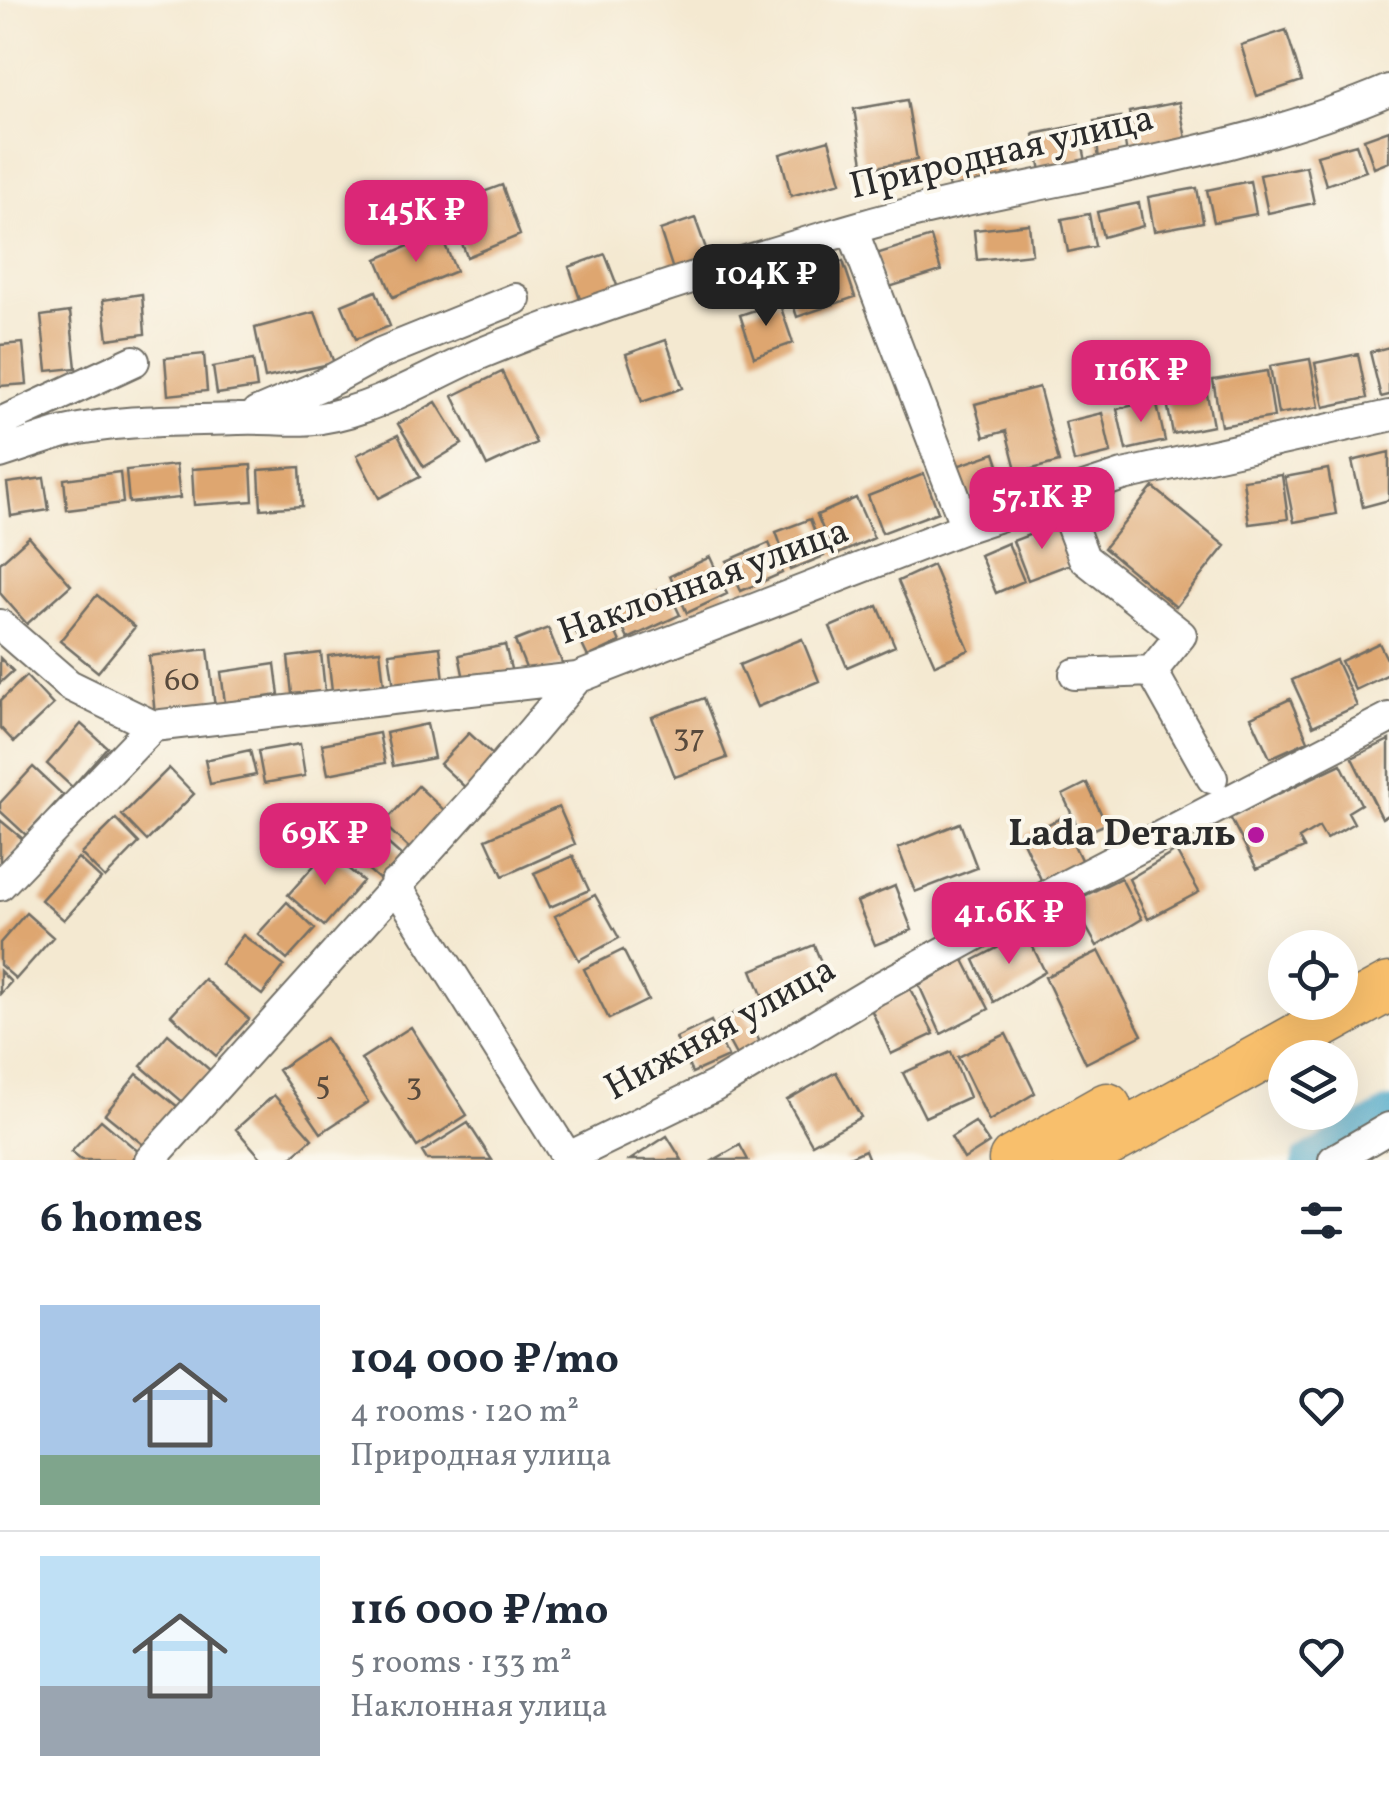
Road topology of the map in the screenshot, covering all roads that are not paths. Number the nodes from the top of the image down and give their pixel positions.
1 (1389, 90) edge
2 (852, 229) junction
3 (515, 299) dead end
4 (134, 361) dead end
5 (1389, 416) edge
6 (245, 418) junction
7 (0, 423) edge
8 (0, 453) edge
9 (1060, 496) junction
10 (966, 527) junction
11 (0, 625) edge
12 (1152, 671) junction
13 (1075, 674) dead end
14 (577, 678) junction
15 (1389, 718) edge
16 (153, 726) junction
17 (1212, 778) dead end
18 (395, 884) junction
19 (0, 885) edge
20 (1389, 955) edge
21 (1358, 973) edge
22 (1389, 987) edge
23 (1271, 1020) edge
24 (1389, 1128) edge
25 (568, 1159) edge
26 (150, 1160) edge
27 (1012, 1160) edge
28 (1076, 1160) edge
29 (1334, 1160) edge

1 - 2 street, Природная улица
2 - 6 street, Природная улица
2 - 10 street
3 - 6 street
4 - 7 street
5 - 9 street, Наклонная улица
6 - 8 street, Природная улица
9 - 10 street, Наклонная улица
9 - 12 street
10 - 14 street, Наклонная улица
11 - 16 street
12 - 13 street
12 - 17 street
14 - 16 street, Наклонная улица
14 - 18 street
15 - 25 street, Нижняя улица
16 - 19 street
18 - 25 street, Нижняя улица
18 - 26 street
20 - 21 main road
22 - 28 main road
23 - 27 main road
24 - 29 street

